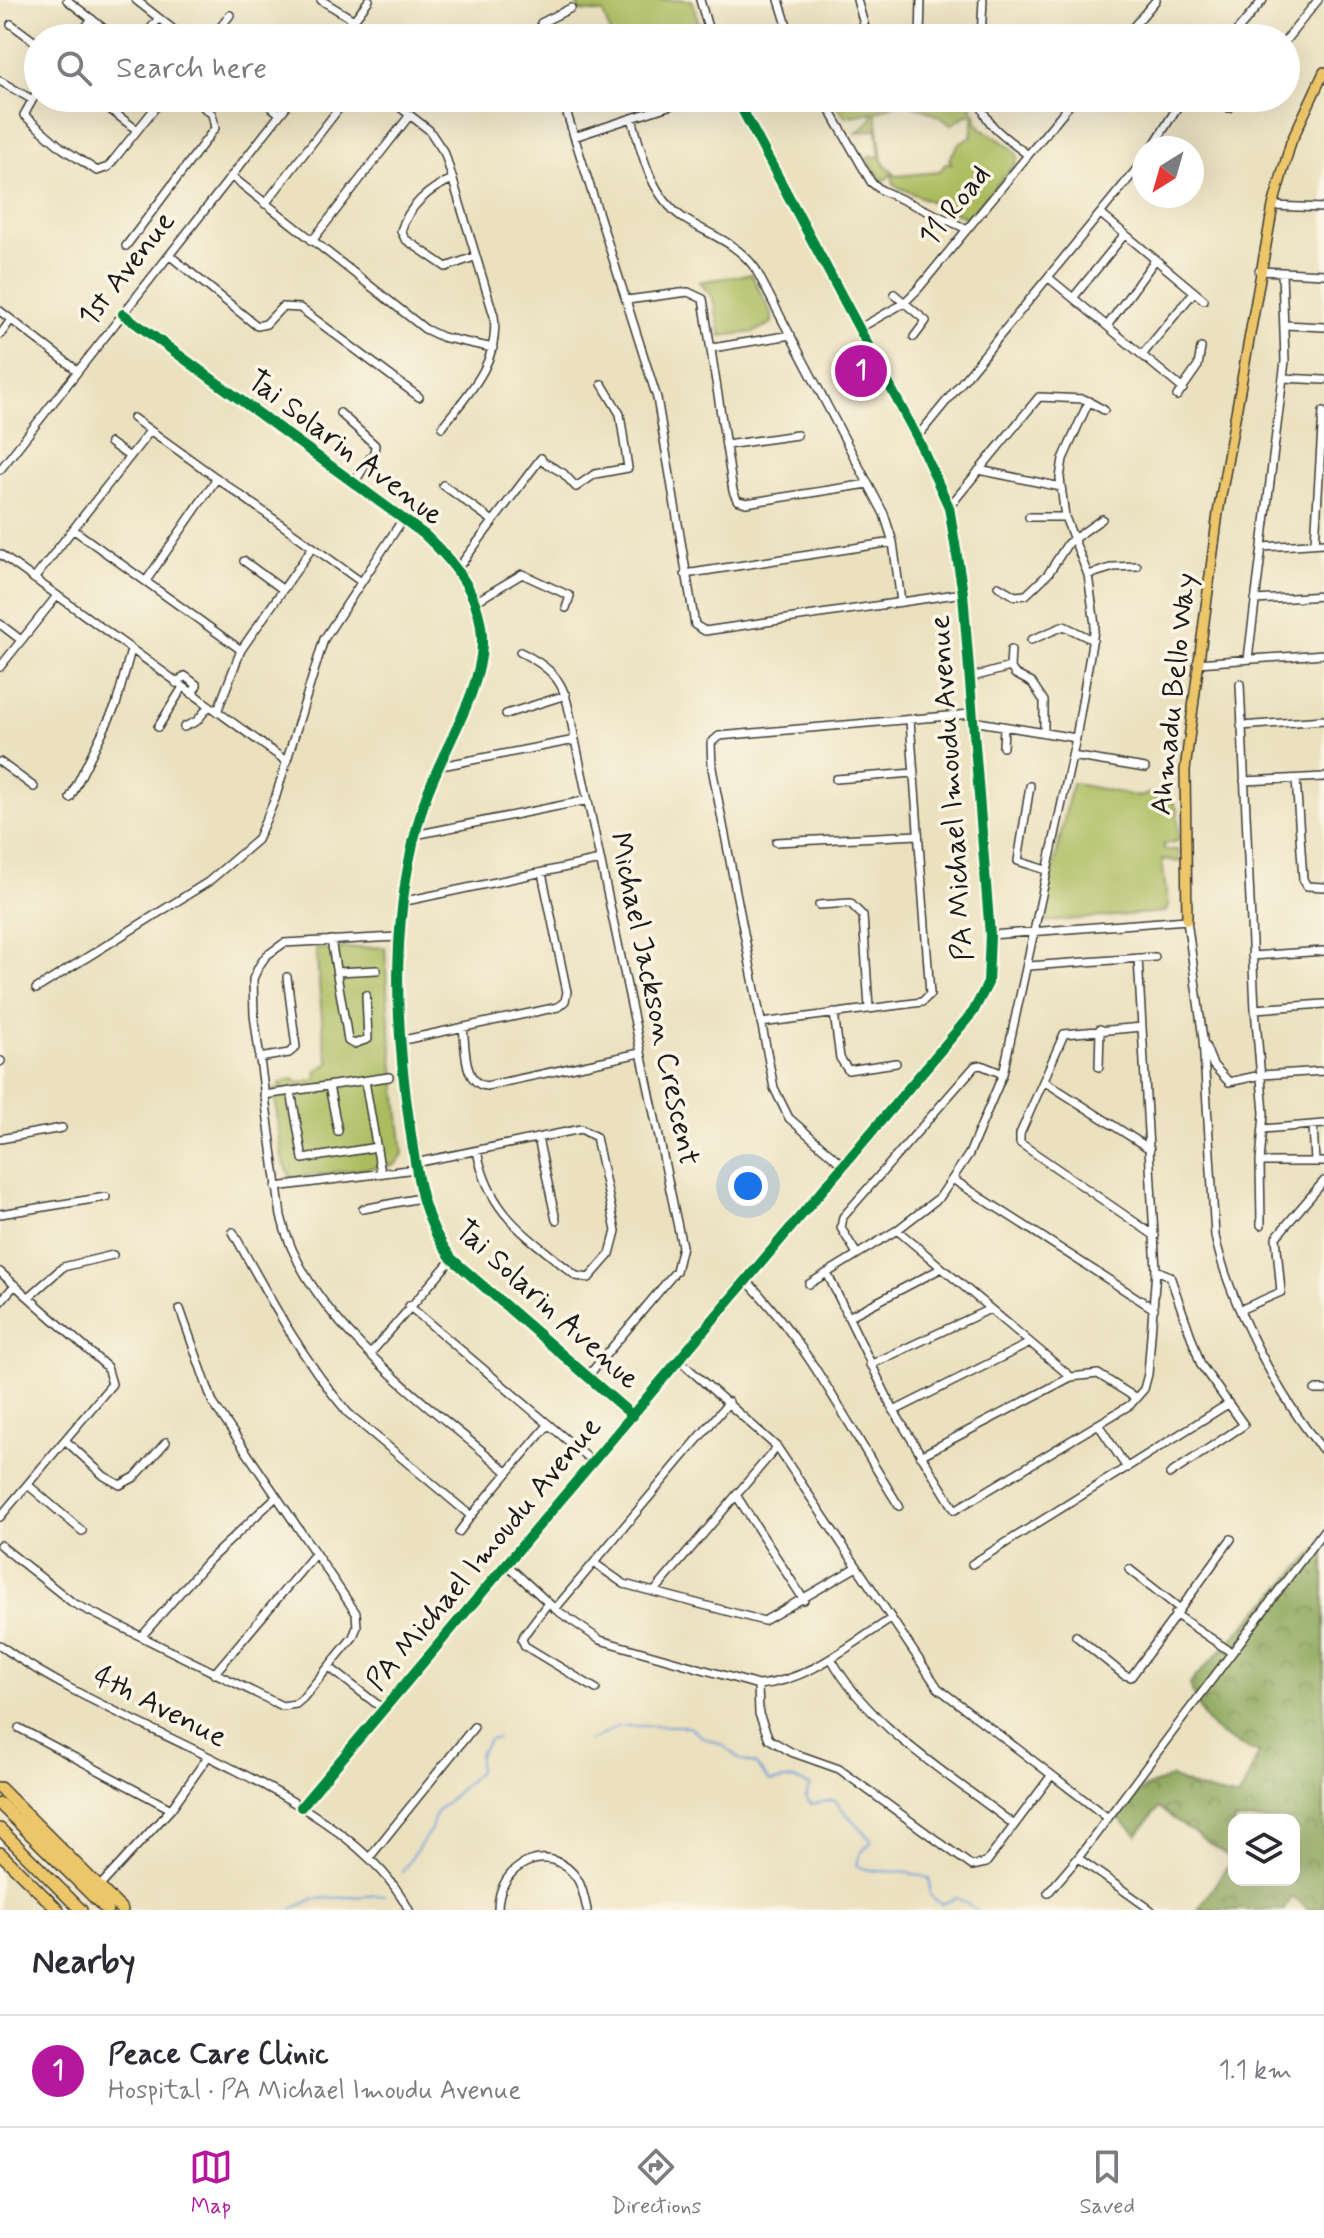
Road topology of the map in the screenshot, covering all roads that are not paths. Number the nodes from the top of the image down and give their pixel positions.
1 (67, 0) edge
2 (136, 0) edge
3 (321, 0) edge
4 (369, 0) edge
5 (700, 0) edge
6 (779, 0) edge
7 (857, 0) edge
8 (921, 0) edge
9 (983, 0) edge
10 (1156, 0) edge
11 (1263, 0) edge
12 (1318, 0) edge
13 (571, 8) dead end
14 (230, 15) dead end
15 (159, 18) junction
16 (92, 19) junction
17 (354, 20) junction
18 (11, 24) dead end
19 (88, 24) edge
20 (98, 24) edge
21 (154, 24) edge
22 (166, 24) edge
23 (223, 24) edge
24 (351, 24) edge
25 (541, 24) edge
26 (707, 24) edge
27 (787, 24) edge
28 (864, 24) edge
29 (920, 24) edge
30 (982, 24) edge
31 (1136, 24) edge
32 (1243, 24) edge
33 (1299, 24) edge
34 (24, 34) edge
35 (1324, 72) edge
36 (0, 81) edge
37 (24, 95) edge
38 (24, 112) edge
39 (113, 112) edge
40 (152, 112) edge
41 (210, 112) edge
42 (278, 112) edge
43 (336, 112) edge
44 (406, 112) edge
45 (566, 112) edge
46 (650, 112) edge
47 (744, 112) edge
48 (831, 112) edge
49 (982, 112) edge
50 (1063, 112) edge
51 (1174, 112) edge
52 (280, 114) joint
53 (410, 115) junction
54 (632, 118) junction
55 (137, 130) junction
56 (1159, 136) edge
57 (574, 137) junction
58 (1028, 155) junction
59 (231, 176) junction
60 (1132, 176) edge
61 (453, 179) junction
62 (265, 204) junction
63 (1273, 206) junction
64 (1324, 208) edge
65 (1102, 215) junction
66 (967, 229) junction
67 (1125, 234) junction
68 (312, 241) junction
69 (126, 246) dead end
70 (169, 255) junction
71 (474, 257) junction
72 (1155, 260) junction
73 (1259, 271) junction
74 (1282, 273) junction
75 (1324, 274) edge
76 (1049, 278) junction
77 (1194, 292) junction
78 (894, 294) dead end
79 (1073, 298) junction
80 (627, 300) junction
81 (1204, 300) dead end
82 (904, 303) junction
83 (0, 311) edge
84 (123, 314) junction
85 (11, 320) junction
86 (1285, 325) junction
87 (1107, 326) junction
88 (1324, 327) edge
89 (860, 328) junction
90 (0, 335) edge
91 (791, 335) junction
92 (914, 337) dead end
93 (493, 348) junction
94 (712, 348) junction
95 (1201, 348) dead end
96 (1142, 355) junction
97 (78, 371) junction
98 (1283, 378) junction
99 (1324, 380) edge
100 (602, 384) dead end
101 (419, 397) dead end
102 (1089, 401) junction
103 (1104, 410) dead end
104 (1323, 412) edge
105 (340, 413) dead end
106 (133, 418) dead end
107 (442, 427) dead end
108 (150, 431) junction
109 (797, 435) dead end
110 (917, 437) junction
111 (110, 443) dead end
112 (726, 445) junction
113 (130, 457) junction
114 (0, 470) edge
115 (979, 470) junction
116 (217, 478) junction
117 (354, 483) junction
118 (868, 484) junction
119 (443, 485) dead end
120 (1061, 487) junction
121 (949, 507) junction
122 (1029, 517) dead end
123 (1065, 517) junction
124 (403, 519) junction
125 (1102, 519) dead end
126 (493, 521) junction
127 (74, 530) junction
128 (1074, 538) junction
129 (893, 542) junction
130 (1320, 543) edge
131 (1263, 547) junction
132 (312, 548) junction
133 (0, 554) edge
134 (244, 561) dead end
135 (1137, 566) dead end
136 (458, 568) junction
137 (685, 574) junction
138 (1088, 575) junction
139 (34, 579) junction
140 (146, 581) junction
141 (360, 581) junction
142 (998, 586) dead end
143 (282, 589) junction
144 (963, 593) junction
145 (1324, 596) edge
146 (56, 597) junction
147 (1255, 600) junction
148 (475, 602) junction
149 (901, 602) junction
150 (566, 608) dead end
151 (0, 624) edge
152 (21, 640) junction
153 (1031, 640) dead end
154 (1093, 640) junction
155 (131, 650) junction
156 (241, 650) junction
157 (1011, 650) dead end
158 (520, 652) dead end
159 (1324, 654) edge
160 (1248, 659) junction
161 (1197, 663) junction
162 (0, 667) edge
163 (1010, 667) junction
164 (969, 678) junction
165 (1240, 684) dead end
166 (180, 685) junction
167 (566, 695) junction
168 (209, 706) junction
169 (217, 712) junction
170 (506, 714) dead end
171 (972, 718) junction
172 (1324, 720) edge
173 (910, 721) junction
174 (1241, 726) junction
175 (158, 727) dead end
176 (184, 727) dead end
177 (1004, 727) junction
178 (1044, 733) junction
179 (1076, 738) junction
180 (575, 740) junction
181 (1003, 747) dead end
182 (1072, 756) junction
183 (286, 761) junction
184 (0, 762) edge
185 (436, 767) junction
186 (1145, 768) dead end
187 (914, 773) junction
188 (1324, 777) edge
189 (836, 779) dead end
190 (1296, 779) junction
191 (1244, 781) junction
192 (1030, 786) dead end
193 (34, 787) dead end
194 (70, 798) dead end
195 (588, 800) junction
196 (415, 835) junction
197 (918, 835) junction
198 (776, 842) dead end
199 (600, 860) junction
200 (1046, 870) junction
201 (542, 873) junction
202 (1324, 887) edge
203 (401, 902) junction
204 (819, 905) dead end
205 (1187, 920) junction
206 (1034, 932) junction
207 (990, 935) junction
208 (397, 937) junction
209 (331, 940) junction
210 (1324, 951) edge
211 (1252, 956) junction
212 (1155, 957) dead end
213 (1138, 958) junction
214 (1029, 966) junction
215 (377, 970) dead end
216 (337, 972) junction
217 (287, 977) dead end
218 (36, 989) dead end
219 (366, 995) dead end
220 (1324, 1004) edge
221 (869, 1008) junction
222 (1255, 1009) junction
223 (834, 1013) junction
224 (761, 1023) junction
225 (1142, 1027) junction
226 (463, 1028) junction
227 (1100, 1029) junction
228 (1203, 1039) junction
229 (399, 1041) junction
230 (640, 1053) junction
231 (259, 1058) junction
232 (896, 1063) dead end
233 (1099, 1067) dead end
234 (1324, 1071) edge
235 (1003, 1074) junction
236 (1261, 1075) junction
237 (389, 1077) dead end
238 (365, 1081) junction
239 (1044, 1081) junction
240 (329, 1086) junction
241 (291, 1091) junction
242 (264, 1095) junction
243 (1324, 1124) edge
244 (1313, 1125) junction
245 (62, 1128) dead end
246 (1263, 1129) junction
247 (338, 1131) dead end
248 (538, 1138) junction
249 (0, 1139) edge
250 (377, 1147) junction
251 (1150, 1149) junction
252 (477, 1151) junction
253 (1260, 1162) junction
254 (1319, 1162) edge
255 (415, 1166) junction
256 (844, 1166) junction
257 (381, 1173) junction
258 (954, 1180) junction
259 (1324, 1181) edge
260 (276, 1187) junction
261 (106, 1197) dead end
262 (420, 1198) junction
263 (363, 1209) dead end
264 (0, 1214) edge
265 (556, 1220) dead end
266 (1261, 1225) dead end
267 (897, 1230) junction
268 (233, 1232) dead end
269 (1155, 1236) junction
270 (857, 1254) junction
271 (113, 1255) dead end
272 (452, 1259) junction
273 (942, 1268) junction
274 (1156, 1270) junction
275 (0, 1272) edge
276 (827, 1273) junction
277 (747, 1281) junction
278 (809, 1284) dead end
279 (15, 1285) junction
280 (29, 1297) junction
281 (0, 1302) edge
282 (409, 1306) junction
283 (180, 1309) dead end
284 (990, 1309) junction
285 (1154, 1309) junction
286 (1242, 1309) junction
287 (848, 1317) junction
288 (1030, 1343) junction
289 (370, 1354) junction
290 (680, 1361) junction
291 (870, 1365) junction
292 (588, 1376) junction
293 (1071, 1377) junction
294 (1136, 1398) junction
295 (729, 1402) junction
296 (1228, 1404) junction
297 (894, 1411) junction
298 (633, 1416) junction
299 (1098, 1424) junction
300 (548, 1425) junction
301 (66, 1441) junction
302 (166, 1442) dead end
303 (777, 1447) junction
304 (1324, 1451) edge
305 (920, 1456) junction
306 (593, 1462) junction
307 (1127, 1468) junction
308 (507, 1472) junction
309 (1170, 1474) dead end
310 (28, 1485) junction
311 (736, 1495) junction
312 (275, 1498) junction
313 (899, 1506) dead end
314 (471, 1516) junction
315 (0, 1517) edge
316 (1324, 1530) edge
317 (82, 1531) dead end
318 (459, 1532) dead end
319 (1231, 1539) dead end
320 (0, 1545) edge
321 (315, 1554) junction
322 (594, 1563) junction
323 (506, 1564) junction
324 (972, 1564) dead end
325 (857, 1567) junction
326 (1129, 1569) dead end
327 (654, 1592) junction
328 (804, 1600) junction
329 (551, 1606) junction
330 (1177, 1611) junction
331 (891, 1619) junction
332 (142, 1636) junction
333 (1076, 1636) dead end
334 (0, 1645) edge
335 (1231, 1652) junction
336 (831, 1658) junction
337 (329, 1667) junction
338 (214, 1674) junction
339 (758, 1685) junction
340 (596, 1689) dead end
341 (383, 1709) junction
342 (474, 1727) dead end
343 (19, 1728) dead end
344 (207, 1758) junction
345 (1051, 1776) junction
346 (0, 1788) edge
347 (0, 1801) edge
348 (301, 1807) junction
349 (171, 1809) junction
350 (1108, 1818) junction
351 (1013, 1824) junction
352 (38, 1825) junction
353 (0, 1829) edge
354 (0, 1853) edge
355 (369, 1858) junction
356 (1078, 1858) junction
357 (99, 1887) junction
358 (1048, 1893) dead end
359 (58, 1910) edge
360 (81, 1910) edge
361 (107, 1910) edge
362 (122, 1910) edge
363 (409, 1910) edge
364 (498, 1910) edge
365 (587, 1910) edge
366 (1151, 1910) edge

1 - 16 street
2 - 15 street
3 - 17 street
4 - 17 street
5 - 26 street
6 - 27 street
7 - 28 street
8 - 29 street
9 - 30 street
10 - 31 street
11 - 32 street
12 - 33 street
13 - 25 street
14 - 23 street
15 - 21 street
15 - 22 street
16 - 19 street
16 - 20 street
17 - 24 street
18 - 34 street
35 - 63 main road, Ahmadu Bello Way
36 - 37 street
38 - 55 street
39 - 55 street
40 - 55 street
41 - 69 street
42 - 52 street
43 - 62 street
44 - 53 street
45 - 57 street
46 - 54 street
47 - 89 street, PA Michael Imoudu Avenue
48 - 66 street
49 - 58 street
50 - 58 street, 11 Road
51 - 56 street
52 - 59 street, 1st Avenue
53 - 61 street
53 - 68 street
54 - 57 street
54 - 91 street
57 - 80 street
58 - 66 street, 11 Road
59 - 62 street
59 - 70 street, 1st Avenue
60 - 65 street
61 - 71 street
61 - 71 street
62 - 68 street
63 - 64 street
63 - 73 main road, Ahmadu Bello Way
65 - 67 street
65 - 76 street
66 - 82 street, 11 Road
67 - 72 street
67 - 79 street
68 - 93 street
70 - 84 street, 1st Avenue
70 - 101 street
71 - 93 street
72 - 77 street
72 - 87 street
73 - 74 street
73 - 161 main road, Ahmadu Bello Way
74 - 75 street
74 - 86 street
76 - 79 street
76 - 110 street
77 - 81 street
77 - 96 street
78 - 82 street
79 - 87 street
80 - 94 street
80 - 137 street
82 - 89 street, 11 Road
82 - 92 street
83 - 85 street
84 - 97 street, 1st Avenue
84 - 117 street, Tai Solarin Avenue
85 - 90 street
85 - 97 street
86 - 88 street
86 - 98 street
87 - 96 street
89 - 110 street, PA Michael Imoudu Avenue
91 - 94 street
91 - 118 street
93 - 107 street
94 - 112 street
95 - 96 street
97 - 114 street, 1st Avenue
98 - 99 street
98 - 131 street
100 - 126 street
102 - 103 street
102 - 115 street
102 - 120 street
104 - 130 street
105 - 117 street
106 - 108 street
108 - 113 street
108 - 116 street
109 - 112 street
110 - 121 street, PA Michael Imoudu Avenue
111 - 113 street
112 - 118 street
113 - 127 street
115 - 120 street
115 - 121 street
116 - 132 street
116 - 140 street
117 - 124 street, Tai Solarin Avenue
118 - 129 street
119 - 126 street
120 - 123 street
121 - 144 street, PA Michael Imoudu Avenue
122 - 123 street
123 - 128 street
124 - 136 street, Tai Solarin Avenue
124 - 141 street
125 - 128 street
126 - 136 street
127 - 139 street
127 - 140 street
128 - 138 street
128 - 142 street
129 - 137 street
129 - 149 street
130 - 131 street
131 - 147 street
132 - 141 street
132 - 143 street
133 - 139 street
134 - 143 street
135 - 138 street
136 - 148 street, Tai Solarin Avenue
137 - 149 street
138 - 154 street
139 - 146 street
140 - 156 street
141 - 183 street
143 - 156 street
144 - 149 street
144 - 164 street, PA Michael Imoudu Avenue
145 - 147 street
146 - 152 street
146 - 155 street
147 - 160 street
148 - 150 street
148 - 185 street, Tai Solarin Avenue
151 - 152 street
152 - 162 street
153 - 154 street
154 - 179 street
155 - 166 street
155 - 194 street
156 - 169 street
157 - 163 street
158 - 167 street
159 - 160 street
160 - 161 street
161 - 205 main road, Ahmadu Bello Way
163 - 164 street
163 - 178 street
164 - 171 street, PA Michael Imoudu Avenue
165 - 174 street
166 - 168 street
166 - 175 street
167 - 170 street
167 - 180 street, Michael Jackson Crescent
168 - 169 street
168 - 176 street
169 - 183 street
171 - 173 street
171 - 177 street
171 - 207 street, PA Michael Imoudu Avenue
172 - 174 street
173 - 187 street
173 - 224 street
174 - 191 street
177 - 178 street
177 - 181 street
178 - 179 street
179 - 182 street
180 - 185 street
180 - 195 street, Michael Jackson Crescent
182 - 186 street
182 - 200 street
183 - 218 street
184 - 193 street
185 - 196 street, Tai Solarin Avenue
187 - 189 street
187 - 197 street
188 - 190 street
190 - 191 street
190 - 202 street
191 - 211 street
192 - 200 street
195 - 196 street
195 - 199 street, Michael Jackson Crescent
196 - 203 street, Tai Solarin Avenue
197 - 198 street
197 - 221 street
199 - 201 street
199 - 230 street, Michael Jackson Crescent
200 - 206 street
201 - 203 street
201 - 226 street
203 - 208 street, Tai Solarin Avenue
204 - 221 street
205 - 206 street
205 - 228 street, Ahmadu Bello Way
206 - 207 street
206 - 214 street
207 - 256 street, PA Michael Imoudu Avenue
208 - 209 street
208 - 229 street, Tai Solarin Avenue
209 - 216 street
209 - 231 street
210 - 211 street
211 - 222 street
212 - 213 street
213 - 214 street
213 - 225 street
214 - 235 street
215 - 216 street
216 - 219 street
217 - 231 street
220 - 222 street
221 - 223 street
222 - 236 street
223 - 224 street
223 - 232 street
224 - 256 street
225 - 227 street
225 - 251 street
226 - 229 street
226 - 230 street
227 - 233 street
227 - 239 street
228 - 236 street
228 - 286 street, Ahmadu Bello Way
229 - 255 street, Tai Solarin Avenue
230 - 292 street, Michael Jackson Crescent
231 - 242 street
234 - 236 street
235 - 258 street
235 - 270 street
236 - 246 street
237 - 238 street
238 - 240 street
238 - 250 street
239 - 251 street
239 - 269 street
240 - 241 street
240 - 247 street
241 - 242 street
241 - 250 street
242 - 260 street
243 - 244 street
244 - 246 street
244 - 254 street
245 - 249 street
246 - 253 street
248 - 252 street
248 - 252 street
248 - 265 street
250 - 257 street
251 - 269 street
252 - 255 street
253 - 254 street
253 - 266 street
255 - 257 street
255 - 262 street, Tai Solarin Avenue
256 - 277 street, PA Michael Imoudu Avenue
257 - 260 street
258 - 267 street
258 - 285 street
259 - 286 street
260 - 289 street
261 - 264 street
262 - 263 street
262 - 272 street, Tai Solarin Avenue
267 - 270 street
267 - 273 street
268 - 314 street
269 - 274 street
270 - 276 street
271 - 280 street
272 - 282 street
272 - 292 street, Tai Solarin Avenue
273 - 284 street
273 - 287 street
274 - 285 street
274 - 296 street
275 - 279 street
276 - 278 street
276 - 287 street
277 - 290 street, PA Michael Imoudu Avenue
277 - 313 street
279 - 280 street
279 - 281 street
280 - 301 street
282 - 289 street
282 - 300 street
283 - 312 street
284 - 288 street
284 - 291 street
285 - 294 street
286 - 304 street, Ahmadu Bello Way
287 - 291 street
288 - 293 street
288 - 297 street
289 - 308 street
290 - 295 street
290 - 298 street, PA Michael Imoudu Avenue
291 - 297 street
292 - 298 street, Tai Solarin Avenue
293 - 294 street
293 - 305 street
294 - 299 street
295 - 303 street
295 - 322 street
296 - 307 street
296 - 309 street
297 - 305 street
298 - 306 street, PA Michael Imoudu Avenue
299 - 305 street
299 - 307 street
300 - 306 street
300 - 308 street
301 - 302 street
301 - 310 street
303 - 311 street
303 - 325 street
306 - 323 street, PA Michael Imoudu Avenue
307 - 324 street
308 - 314 street
310 - 315 street
310 - 317 street
311 - 327 street
311 - 328 street
312 - 321 street
312 - 332 street
314 - 318 street
316 - 335 street
319 - 330 street
320 - 332 street
321 - 337 street
321 - 338 street
322 - 327 street
322 - 329 street
323 - 329 street
323 - 341 street, PA Michael Imoudu Avenue
325 - 328 street
325 - 331 street
326 - 330 street
327 - 328 street
329 - 339 street
329 - 340 street
330 - 333 street
330 - 335 street
331 - 336 street
331 - 345 street
332 - 338 street
334 - 344 street, 4th Avenue
335 - 350 street
336 - 339 street
336 - 351 street
337 - 338 street
337 - 341 street
339 - 351 street
341 - 348 street, PA Michael Imoudu Avenue
342 - 355 street
343 - 349 street
344 - 348 street, 4th Avenue
344 - 349 street
345 - 350 street
345 - 351 street
346 - 352 highway
347 - 352 highway
347 - 361 highway
348 - 355 street, 4th Avenue
349 - 357 street
350 - 356 street
352 - 357 highway
353 - 360 highway
354 - 359 highway
355 - 363 street, 4th Avenue
356 - 358 street
356 - 366 street
357 - 362 highway
364 - 365 street

